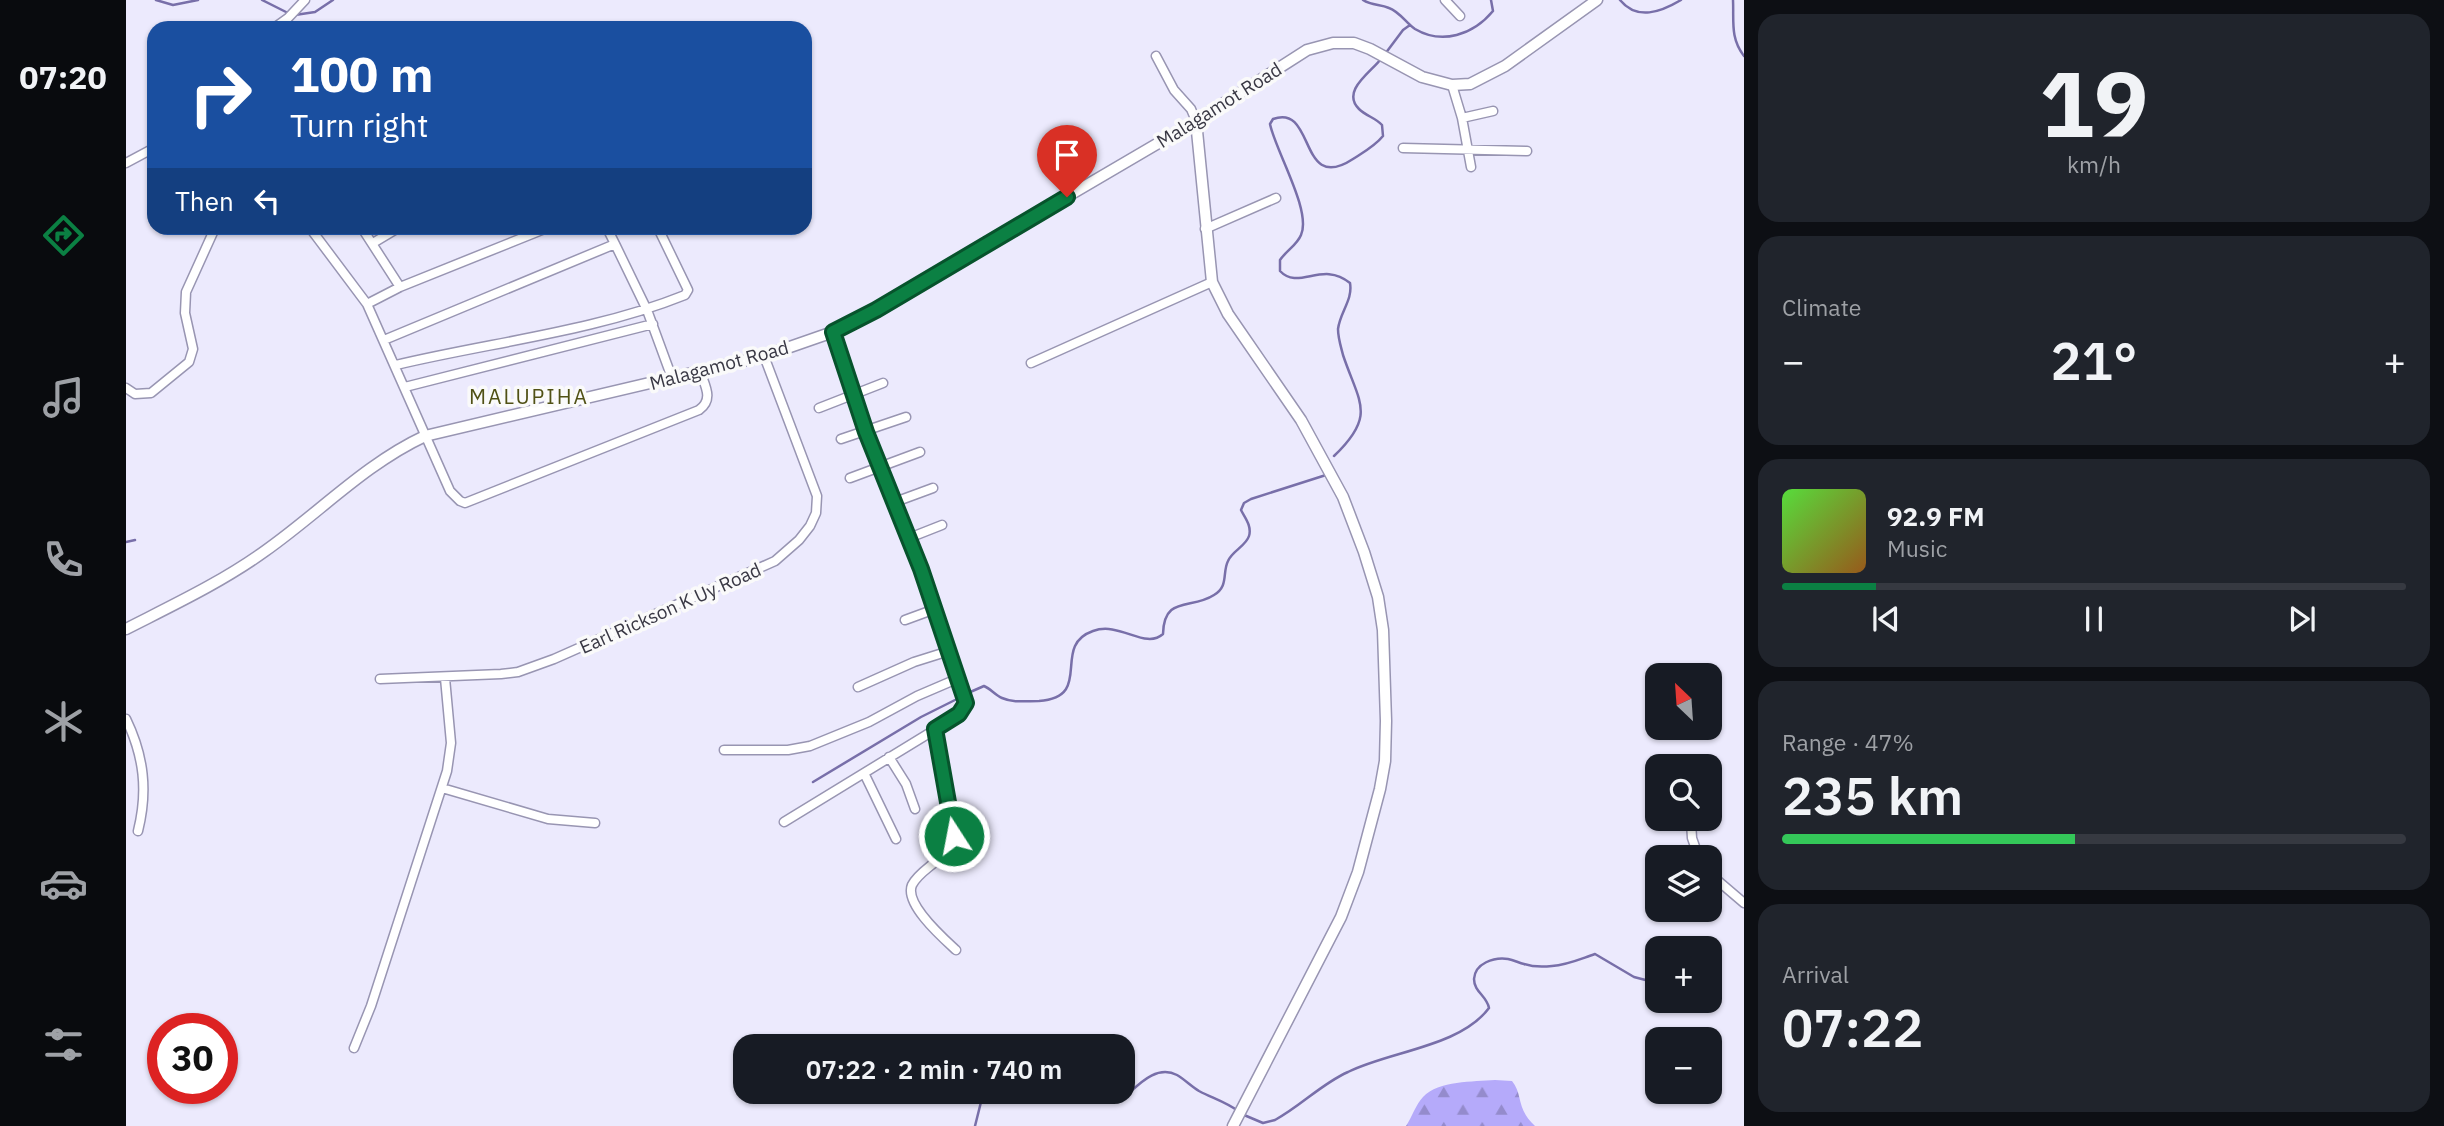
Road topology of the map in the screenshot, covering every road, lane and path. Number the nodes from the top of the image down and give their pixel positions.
1 (305, 0) edge
2 (1445, 0) edge
3 (1595, 1) edge
4 (1460, 16) dead end
5 (284, 21) edge
6 (1156, 56) dead end
7 (1452, 85) junction
8 (1493, 111) dead end
9 (1462, 118) junction
10 (1196, 121) junction
11 (1403, 148) dead end
12 (1469, 150) junction
13 (147, 152) edge
14 (1527, 152) dead end
15 (126, 163) edge
16 (1471, 167) dead end
17 (1276, 198) dead end
18 (1205, 229) junction
19 (212, 235) edge
20 (315, 235) edge
21 (367, 235) edge
22 (386, 235) edge
23 (530, 235) edge
24 (610, 235) edge
25 (661, 235) edge
26 (373, 243) junction
27 (615, 244) junction
28 (1212, 282) junction
29 (400, 287) junction
30 (367, 304) junction
31 (648, 310) junction
32 (653, 324) junction
33 (833, 332) junction
34 (384, 340) junction
35 (764, 356) junction
36 (1031, 363) dead end
37 (396, 365) junction
38 (700, 371) junction
39 (673, 377) junction
40 (883, 383) dead end
41 (405, 387) junction
42 (126, 388) edge
43 (853, 395) junction
44 (819, 408) dead end
45 (906, 417) dead end
46 (866, 432) junction
47 (425, 436) junction
48 (841, 439) dead end
49 (920, 452) dead end
50 (881, 468) junction
51 (850, 478) dead end
52 (933, 488) dead end
53 (895, 502) junction
54 (942, 525) dead end
55 (909, 538) junction
56 (934, 608) junction
57 (905, 620) dead end
58 (126, 629) edge
59 (949, 651) junction
60 (445, 678) junction
61 (959, 678) junction
62 (380, 679) dead end
63 (858, 687) dead end
64 (126, 719) edge
65 (935, 729) junction
66 (724, 750) dead end
67 (889, 757) junction
68 (864, 773) junction
69 (442, 788) junction
70 (915, 810) dead end
71 (784, 822) dead end
72 (596, 823) dead end
73 (138, 831) dead end
74 (896, 839) dead end
75 (1722, 884) edge
76 (1744, 903) edge
77 (956, 950) dead end
78 (354, 1048) dead end
79 (1233, 1125) edge

1 - 5 street
2 - 4 street
3 - 7 street, Malagamot Road
6 - 10 street
7 - 9 street
7 - 10 street, Malagamot Road
8 - 9 street
9 - 12 street
10 - 18 street
10 - 33 street, Malagamot Road
11 - 12 street
12 - 14 street
12 - 16 street
13 - 15 street
17 - 18 street
18 - 28 street
19 - 42 street
20 - 30 street
21 - 26 street
22 - 26 street
23 - 29 street
24 - 27 street
25 - 31 street
26 - 29 street
27 - 31 street
27 - 34 street
28 - 36 street
28 - 79 street
29 - 30 street
30 - 34 street
31 - 32 street
31 - 37 street
32 - 39 street
32 - 41 street
33 - 35 street, Malagamot Road
33 - 43 street
34 - 37 street
35 - 38 street, Malagamot Road
35 - 60 street, Earl Rickson K Uy Road
37 - 41 street
38 - 39 street, Malagamot Road
38 - 47 street
39 - 47 street, Malagamot Road
40 - 43 street
41 - 47 street
43 - 44 street
43 - 46 street
45 - 46 street
46 - 48 street
46 - 50 street
47 - 58 street, Malagamot Road
49 - 50 street
50 - 51 street
50 - 53 street
52 - 53 street
53 - 55 street
54 - 55 street
55 - 56 street
56 - 57 street
56 - 59 street
59 - 61 street
59 - 63 street
60 - 62 street, Earl Rickson K Uy Road
60 - 69 street
61 - 65 street
61 - 66 street
64 - 73 street
65 - 67 street
65 - 77 street
67 - 68 street
67 - 70 street
68 - 71 street
68 - 74 street
69 - 72 street
69 - 78 street
75 - 76 street

